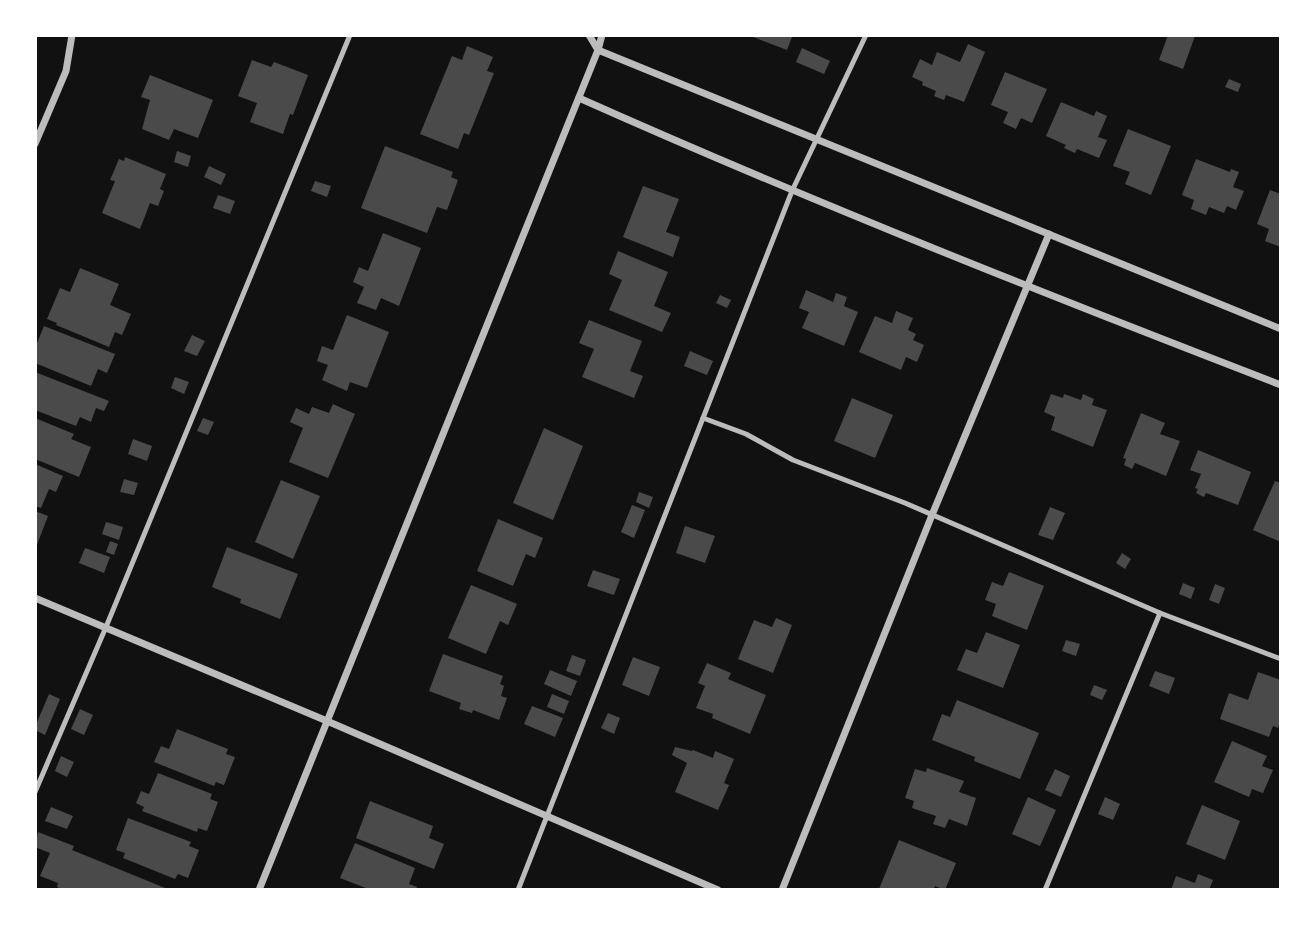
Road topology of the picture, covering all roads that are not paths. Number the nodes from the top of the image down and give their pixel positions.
1 (72, 35) edge
2 (350, 35) edge
3 (589, 35) edge
4 (602, 35) edge
5 (866, 35) edge
6 (598, 50) junction
7 (579, 98) junction
8 (817, 139) junction
9 (35, 144) edge
10 (792, 191) junction
11 (1049, 234) junction
12 (1026, 286) junction
13 (1281, 329) edge
14 (1281, 385) edge
15 (703, 418) junction
16 (932, 515) junction
17 (35, 598) edge
18 (1160, 613) junction
19 (106, 627) junction
20 (1281, 659) edge
21 (327, 721) junction
22 (35, 792) edge
23 (548, 818) junction
24 (259, 890) edge
25 (518, 890) edge
26 (718, 890) edge
27 (782, 890) edge
28 (1045, 890) edge

1 - 9 street
2 - 19 lane
3 - 6 street
4 - 6 street
5 - 8 lane
6 - 7 street
6 - 8 street
7 - 10 street
7 - 21 street
8 - 10 lane
8 - 11 street
10 - 12 street
10 - 15 lane
11 - 12 street
11 - 13 street
12 - 14 street
12 - 16 street
15 - 16 lane
15 - 23 lane
16 - 18 lane
16 - 27 street
17 - 19 street
18 - 20 lane
18 - 28 lane
19 - 21 street
19 - 22 lane
21 - 23 street
21 - 24 street
23 - 25 lane
23 - 26 street

